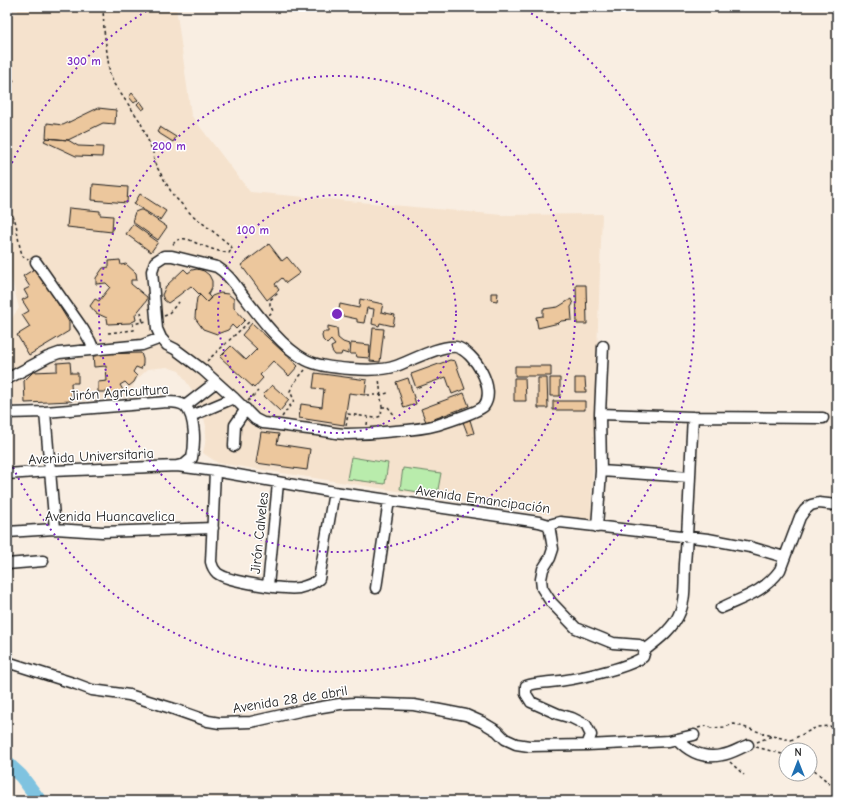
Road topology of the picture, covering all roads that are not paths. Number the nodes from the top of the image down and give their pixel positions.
1 (36, 262) road end
2 (161, 338) junction
3 (603, 346) dead end
4 (94, 350) junction
5 (7, 379) edge
6 (216, 382) junction
7 (234, 398) junction
8 (185, 406) junction
9 (244, 408) junction
10 (45, 412) junction
11 (7, 413) edge
12 (600, 414) junction
13 (190, 416) junction
14 (693, 417) junction
15 (823, 418) dead end
16 (234, 446) dead end
17 (177, 466) junction
18 (51, 471) junction
19 (215, 471) junction
20 (601, 471) junction
21 (7, 474) edge
22 (690, 477) junction
23 (278, 483) junction
24 (334, 492) junction
25 (389, 500) junction
26 (837, 505) edge
27 (549, 525) junction
28 (597, 527) junction
29 (213, 528) junction
30 (55, 529) junction
31 (7, 532) edge
32 (687, 537) junction
33 (784, 557) junction
34 (43, 560) dead end
35 (7, 564) edge
36 (268, 586) junction
37 (376, 588) dead end
38 (721, 608) dead end
39 (645, 650) junction
40 (7, 662) edge
41 (694, 735) road end
42 (677, 739) junction
43 (748, 744) road end
44 (587, 745) junction

1 - 4 street
2 - 4 street
2 - 6 street
2 - 9 street
3 - 12 street
4 - 5 street
6 - 7 street
6 - 8 street
7 - 9 street
7 - 13 street
8 - 10 street, Jirón Agricultura
8 - 13 street, Jirón Agricultura
9 - 16 street
10 - 11 street, Jirón Agricultura
10 - 18 street
12 - 14 street
12 - 20 street
13 - 17 street, Jirón Agricultura
14 - 15 street
14 - 22 street
17 - 18 street, Avenida Universitaria
17 - 19 street, Avenida Emancipación
18 - 21 street, Avenida Universitaria
18 - 30 street
19 - 23 street, Avenida Emancipación
19 - 29 street
20 - 22 street
20 - 28 street
22 - 32 street
23 - 24 street, Avenida Emancipación
23 - 36 street, Jirón Calveles
24 - 25 street, Avenida Emancipación
24 - 36 street
25 - 27 street, Avenida Emancipación
25 - 37 street
26 - 33 street
27 - 28 street, Avenida Emancipación
27 - 39 street
28 - 32 street, Avenida Emancipación
29 - 30 street, Avenida Huancavelica
29 - 36 street
30 - 31 street, Avenida Huancavelica
32 - 33 street, Avenida Emancipación
32 - 39 street
33 - 38 street
34 - 35 street
39 - 44 street
40 - 44 street, Avenida 28 de abril
41 - 42 street, Avenida 28 de abril
42 - 43 street
42 - 44 street, Avenida 28 de abril

